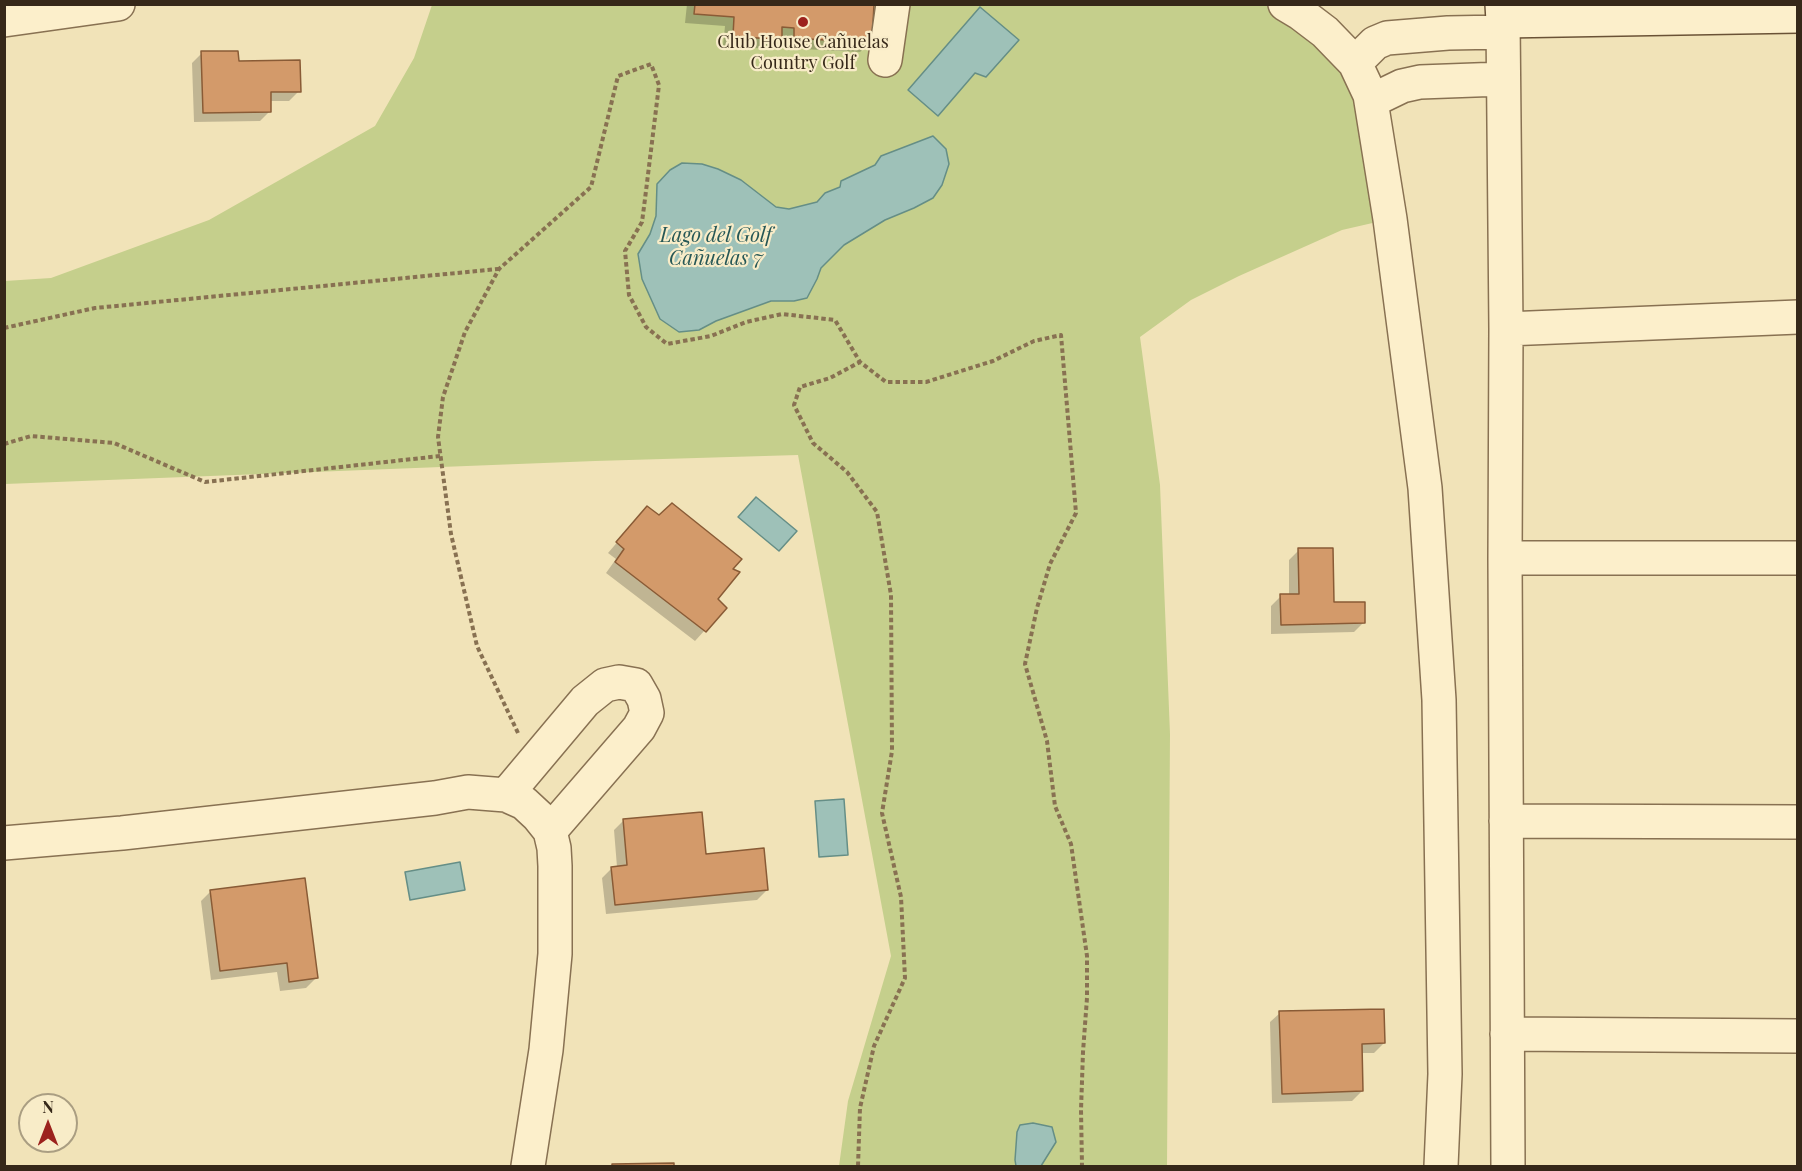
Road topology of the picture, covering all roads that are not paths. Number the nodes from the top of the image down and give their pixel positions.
1 (118, 4) edge
2 (893, 4) edge
3 (1285, 4) edge
4 (1797, 16) edge
5 (1503, 19) edge
6 (4, 21) edge
7 (885, 60) dead end
8 (1355, 63) junction
9 (1502, 79) junction
10 (1371, 101) junction
11 (1797, 317) edge
12 (1506, 329) junction
13 (1505, 558) junction
14 (1797, 558) edge
15 (506, 795) junction
16 (1506, 821) junction
17 (1797, 822) edge
18 (550, 831) junction
19 (4, 843) edge
20 (1507, 1034) junction
21 (1797, 1036) edge
22 (528, 1167) edge
23 (1442, 1167) edge
24 (1508, 1167) edge

1 - 6 street
2 - 7 street
3 - 8 street
4 - 5 street
5 - 8 street
5 - 9 street
8 - 10 street
9 - 10 street
9 - 12 street
10 - 23 street
11 - 12 street
12 - 13 street
13 - 14 street
13 - 16 street
15 - 18 street
15 - 18 street
15 - 19 street
16 - 17 street
16 - 20 street
18 - 22 street
20 - 21 street
20 - 24 street

